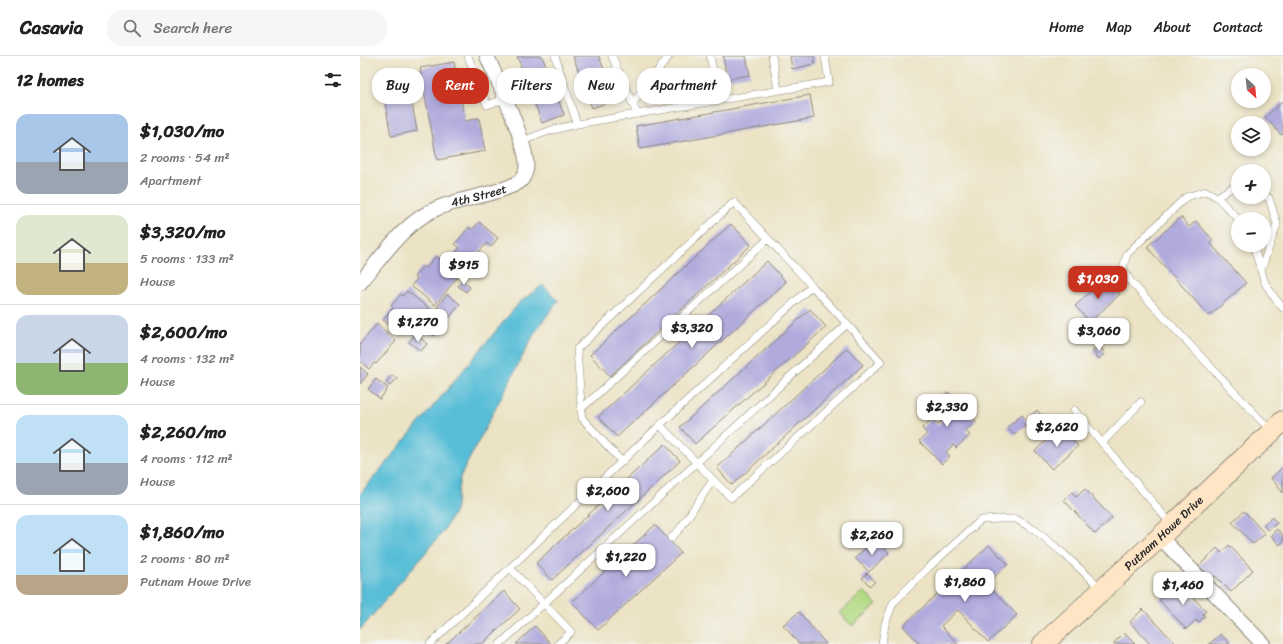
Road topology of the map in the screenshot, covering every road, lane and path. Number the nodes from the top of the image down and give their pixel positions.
1 (468, 56) edge
2 (487, 56) edge
3 (555, 56) edge
4 (612, 56) edge
5 (669, 56) edge
6 (710, 56) edge
7 (772, 56) edge
8 (825, 56) edge
9 (712, 68) edge
10 (497, 80) edge
11 (778, 90) junction
12 (731, 98) edge
13 (497, 101) edge
14 (632, 103) junction
15 (507, 104) edge
16 (696, 104) edge
17 (637, 114) junction
18 (577, 124) junction
19 (522, 141) junction
20 (1231, 188) edge
21 (1217, 197) junction
22 (1271, 204) edge
23 (1231, 212) edge
24 (768, 238) junction
25 (1255, 252) edge
26 (1260, 270) junction
27 (360, 282) edge
28 (812, 286) junction
29 (1283, 308) edge
30 (847, 324) junction
31 (1140, 402) dead end
32 (582, 408) junction
33 (1074, 410) dead end
34 (660, 425) junction
35 (1277, 426) edge
36 (1102, 443) junction
37 (622, 462) junction
38 (697, 463) junction
39 (713, 480) junction
40 (1166, 531) junction
41 (671, 538) dead end
42 (510, 568) junction
43 (1102, 589) junction
44 (544, 604) junction
45 (1257, 642) edge
46 (430, 644) edge
47 (500, 644) edge
48 (558, 644) edge
49 (882, 644) edge
50 (1043, 644) edge

1 - 13 lane
2 - 10 street, 4th Street
3 - 18 lane
4 - 14 lane
5 - 14 lane
6 - 9 lane
7 - 11 lane
8 - 11 lane
11 - 12 lane
14 - 17 lane
15 - 19 street, 4th Street
16 - 17 lane
17 - 18 lane
18 - 19 lane
19 - 27 street, 4th Street
20 - 21 lane
21 - 23 lane
21 - 35 lane
22 - 26 lane
24 - 28 lane
24 - 32 lane
24 - 32 lane
25 - 26 lane
26 - 29 lane
28 - 30 lane
28 - 34 lane
30 - 38 lane
30 - 39 lane
31 - 36 lane
32 - 37 lane
33 - 36 lane
34 - 37 lane
34 - 38 lane
35 - 40 street, Putnam Howe Drive
36 - 40 lane
37 - 42 lane
38 - 39 lane
38 - 44 lane
39 - 41 lane
40 - 43 street, Putnam Howe Drive
40 - 45 street
42 - 44 lane
42 - 46 lane
43 - 49 lane
43 - 50 street, Putnam Howe Drive
44 - 47 lane
44 - 48 lane

